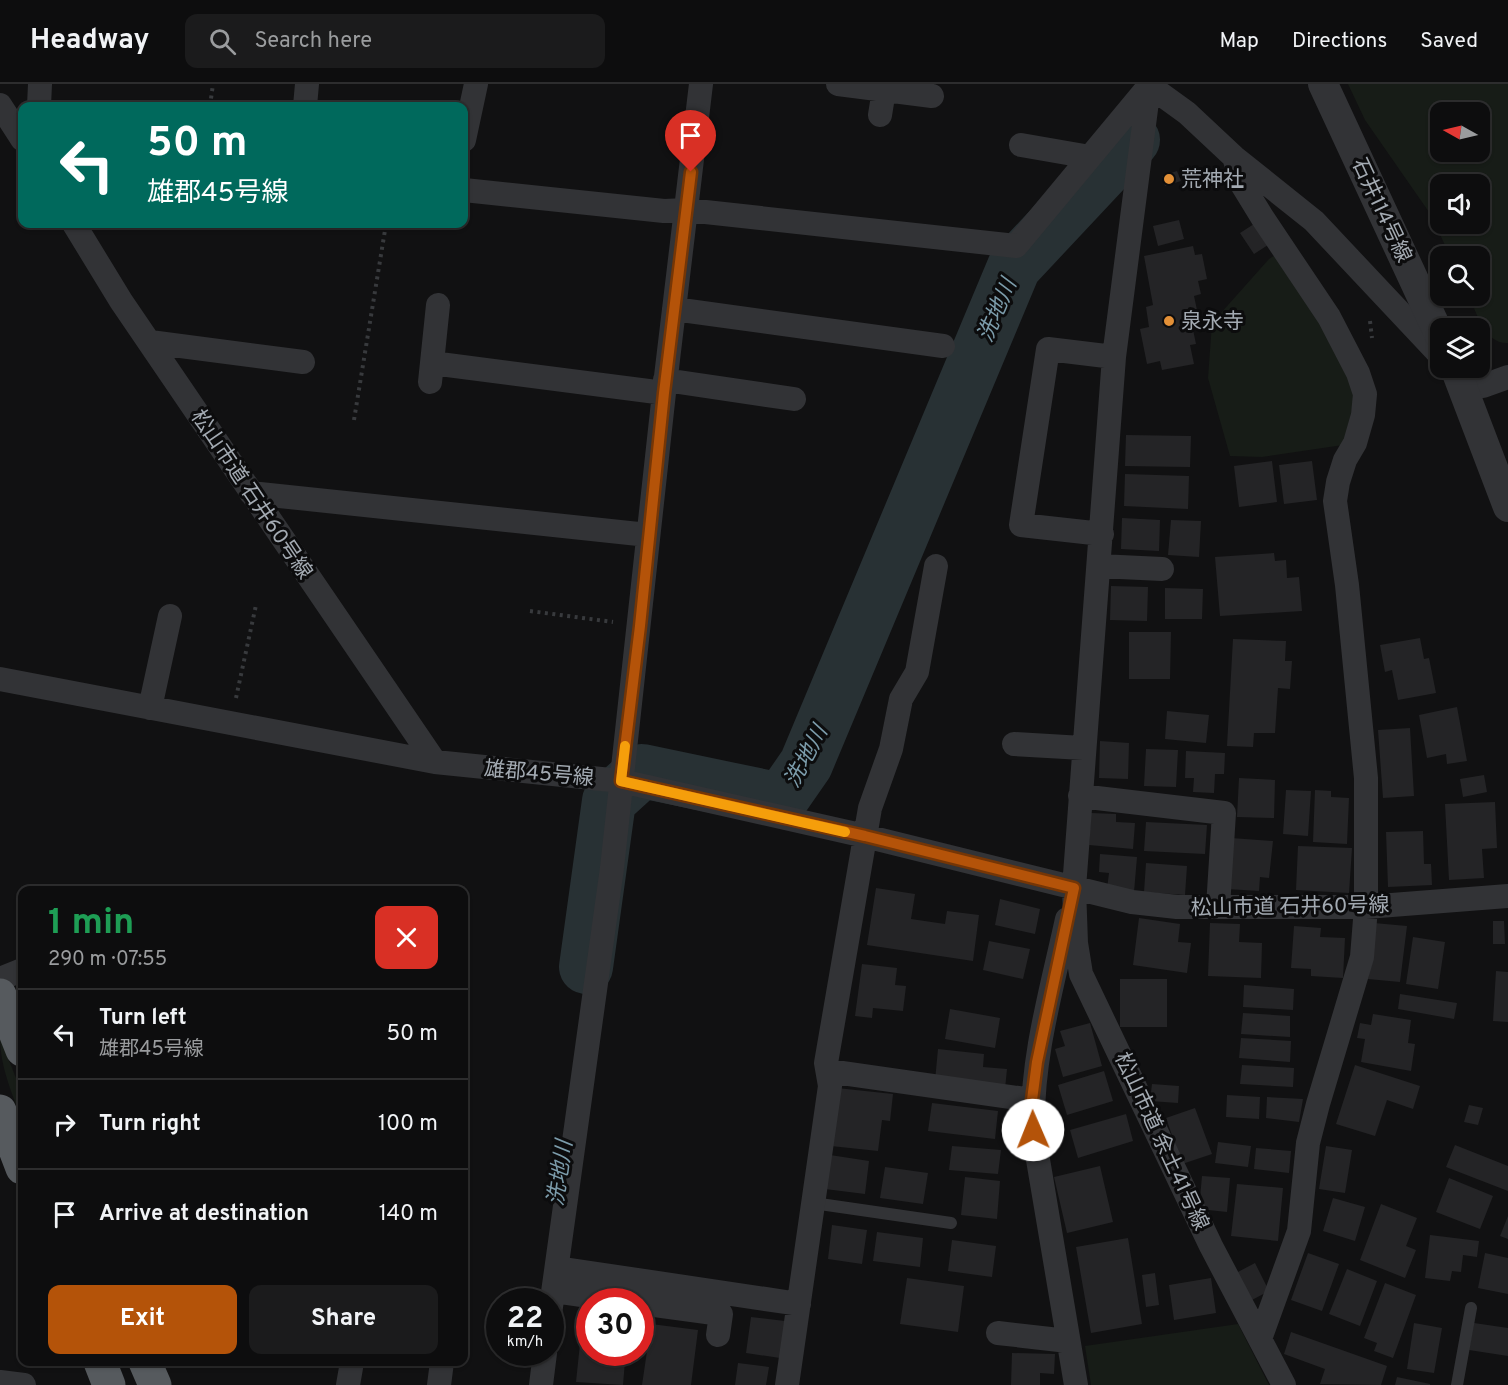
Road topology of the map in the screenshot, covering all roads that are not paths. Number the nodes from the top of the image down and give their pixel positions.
1 (40, 84) edge
2 (307, 84) edge
3 (476, 84) edge
4 (701, 84) edge
5 (838, 84) edge
6 (1323, 84) edge
7 (1148, 85) edge
8 (884, 90) junction
9 (932, 96) dead end
10 (39, 102) edge
11 (305, 102) edge
12 (0, 105) edge
13 (880, 115) dead end
14 (468, 121) edge
15 (18, 133) edge
16 (0, 135) edge
17 (18, 138) edge
18 (1021, 145) dead end
19 (1090, 157) junction
20 (1234, 157) junction
21 (468, 190) edge
22 (687, 210) junction
23 (77, 228) edge
24 (438, 304) dead end
25 (674, 309) junction
26 (1432, 318) edge
27 (150, 342) junction
28 (1430, 343) edge
29 (943, 346) dead end
30 (1114, 357) junction
31 (303, 362) dead end
32 (1508, 377) edge
33 (1456, 378) edge
34 (1470, 378) edge
35 (664, 387) junction
36 (794, 399) dead end
37 (251, 493) junction
38 (1508, 507) edge
39 (1102, 534) junction
40 (648, 535) junction
41 (936, 566) dead end
42 (1099, 566) junction
43 (1162, 569) dead end
44 (170, 616) dead end
45 (0, 679) edge
46 (150, 708) junction
47 (1014, 744) dead end
48 (1083, 748) junction
49 (435, 762) junction
50 (621, 781) junction
51 (1080, 796) junction
52 (865, 836) junction
53 (1074, 888) junction
54 (1508, 896) edge
55 (1218, 907) junction
56 (1366, 907) junction
57 (18, 972) edge
58 (0, 979) edge
59 (0, 995) edge
60 (18, 1040) edge
61 (828, 1071) junction
62 (1032, 1100) junction
63 (0, 1111) edge
64 (18, 1158) edge
65 (813, 1203) junction
66 (951, 1223) dead end
67 (554, 1288) edge
68 (564, 1292) edge
69 (799, 1304) junction
70 (654, 1305) edge
71 (1471, 1308) dead end
72 (998, 1333) dead end
73 (718, 1335) dead end
74 (1260, 1339) junction
75 (1068, 1341) junction
76 (102, 1366) edge
77 (147, 1366) edge
78 (351, 1366) edge
79 (441, 1366) edge
80 (543, 1366) edge
81 (0, 1382) edge
82 (24, 1385) edge
83 (109, 1385) edge
84 (155, 1385) edge
85 (348, 1385) edge
86 (439, 1385) edge
87 (541, 1385) edge
88 (787, 1385) edge
89 (1076, 1385) edge
90 (1284, 1385) edge
91 (1456, 1385) edge

1 - 10 street
2 - 11 street
3 - 14 street
4 - 22 street
5 - 8 street
6 - 26 street, 石井114号線
7 - 19 street
7 - 20 street
7 - 30 street
8 - 9 street
8 - 13 street
12 - 15 street
16 - 17 street
18 - 19 street
19 - 22 street
20 - 28 street
20 - 56 street
21 - 22 street
22 - 25 street
23 - 27 street, 松山市道 石井60号線
24 - 35 street
25 - 29 street
25 - 35 street
27 - 31 street
27 - 37 street, 松山市道 石井60号線
30 - 39 street
30 - 39 street
32 - 34 street
33 - 38 street
35 - 36 street
35 - 40 street
37 - 40 street
37 - 49 street, 松山市道 石井60号線
39 - 42 street
40 - 50 street
41 - 52 street
42 - 43 street
42 - 48 street
44 - 46 street
45 - 46 street, 雄郡45号線
46 - 49 street, 雄郡45号線
47 - 48 street
48 - 51 street
49 - 50 street, 雄郡45号線
50 - 52 street, 雄郡45号線
50 - 67 street
51 - 53 street
51 - 55 street
52 - 53 street, 雄郡45号線
52 - 61 street
53 - 55 street, 松山市道 石井60号線
53 - 62 street
53 - 74 street, 松山市道 余土41号線
54 - 56 street, 松山市道 石井60号線
55 - 56 street, 松山市道 石井60号線
56 - 74 street
57 - 58 street
59 - 60 highway
61 - 62 street
61 - 65 street
62 - 75 street
63 - 64 highway
65 - 66 lane
65 - 69 street
68 - 69 street
69 - 88 street
70 - 73 street
71 - 91 lane
72 - 75 street
74 - 90 street, 松山市道 余土41号線
75 - 89 street
76 - 83 highway
77 - 84 highway
78 - 85 street
79 - 86 street
80 - 87 street
81 - 82 street

